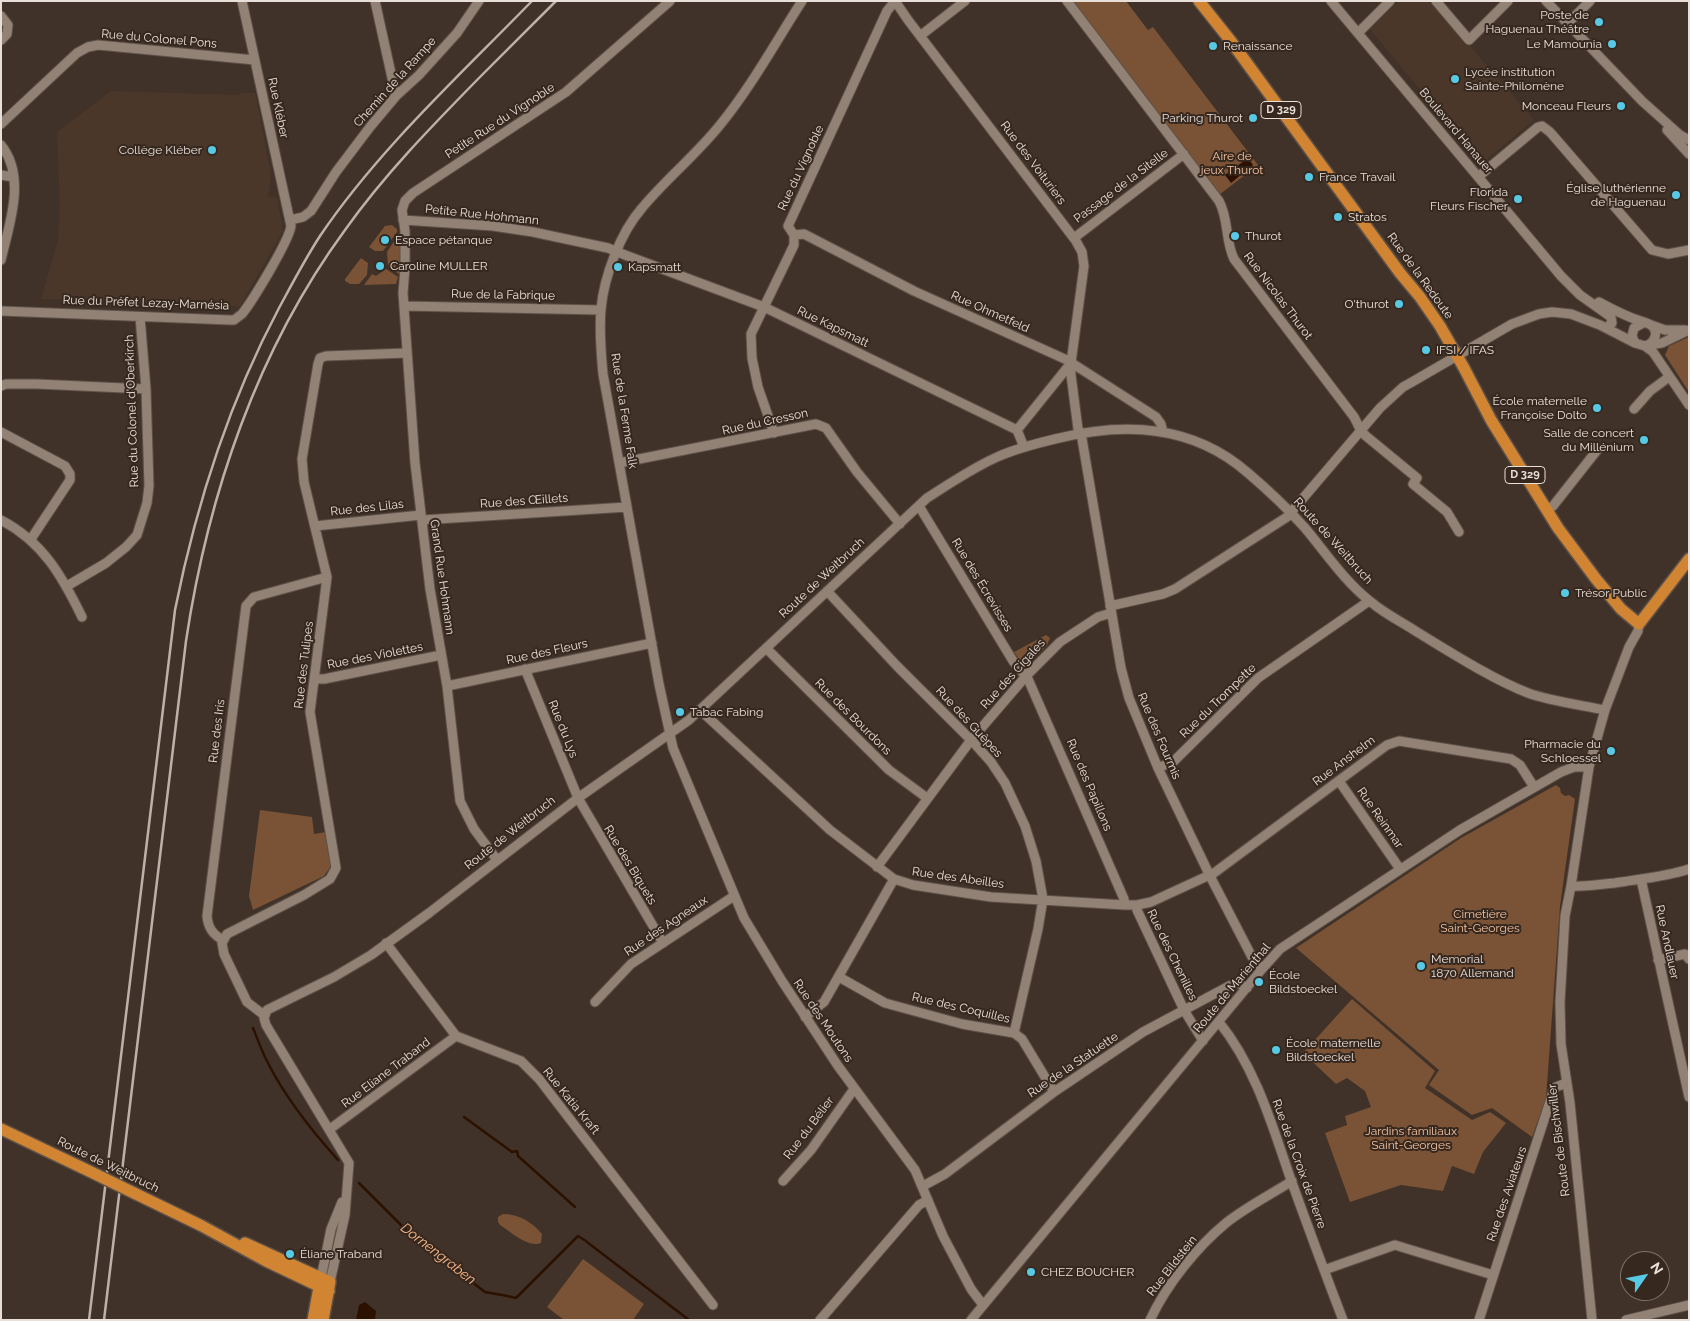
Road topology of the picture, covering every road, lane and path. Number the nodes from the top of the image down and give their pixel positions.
1 (242, 1) edge
2 (375, 1) edge
3 (479, 1) edge
4 (670, 1) edge
5 (802, 1) edge
6 (895, 1) edge
7 (965, 1) edge
8 (1067, 1) edge
9 (1199, 1) edge
10 (1331, 1) edge
11 (1390, 1) edge
12 (1436, 1) edge
13 (1508, 1) edge
14 (1546, 1) edge
15 (1590, 1) edge
16 (1, 16) edge
17 (1568, 23) junction
18 (1358, 33) junction
19 (920, 36) junction
20 (1, 40) edge
21 (255, 60) junction
22 (396, 96) junction
23 (1651, 111) junction
24 (1, 124) edge
25 (1689, 140) edge
26 (1, 145) edge
27 (1184, 154) junction
28 (1689, 154) edge
29 (1, 176) edge
30 (1478, 177) junction
31 (13, 178) junction
32 (290, 220) junction
33 (403, 220) junction
34 (794, 235) junction
35 (1074, 238) junction
36 (1689, 250) edge
37 (616, 252) junction
38 (1, 260) edge
39 (1562, 277) junction
40 (404, 286) joint
41 (404, 306) junction
42 (764, 307) junction
43 (601, 310) junction
44 (1, 311) edge
45 (140, 317) junction
46 (1643, 324) junction
47 (1610, 328) junction
48 (1688, 330) edge
49 (1635, 343) junction
50 (1646, 346) junction
51 (407, 353) junction
52 (1457, 356) junction
53 (1071, 363) junction
54 (1669, 376) junction
55 (1, 386) edge
56 (146, 388) junction
57 (1689, 405) edge
58 (1634, 409) dead end
59 (1017, 430) junction
60 (1361, 431) junction
61 (1, 432) edge
62 (1163, 432) junction
63 (1080, 433) junction
64 (774, 434) junction
65 (1024, 447) junction
66 (1598, 449) dead end
67 (619, 463) junction
68 (919, 506) junction
69 (627, 507) junction
70 (1547, 510) junction
71 (1291, 514) junction
72 (421, 517) junction
73 (1, 520) edge
74 (900, 524) junction
75 (315, 526) junction
76 (1459, 532) dead end
77 (31, 539) junction
78 (1689, 559) edge
79 (327, 577) junction
80 (67, 586) junction
81 (827, 591) junction
82 (1369, 601) junction
83 (1110, 609) junction
84 (82, 617) dead end
85 (1639, 624) junction
86 (652, 643) junction
87 (766, 648) junction
88 (441, 655) junction
89 (525, 669) junction
90 (1026, 676) junction
91 (314, 679) junction
92 (446, 686) junction
93 (700, 710) junction
94 (1605, 710) junction
95 (669, 734) junction
96 (971, 740) junction
97 (1589, 767) junction
98 (1158, 768) junction
99 (1339, 781) junction
100 (1534, 787) junction
101 (578, 798) junction
102 (927, 798) junction
103 (497, 860) junction
104 (877, 867) junction
105 (1400, 869) junction
106 (1689, 869) edge
107 (1210, 876) junction
108 (894, 879) junction
109 (1641, 879) junction
110 (1571, 886) junction
111 (734, 896) junction
112 (1043, 900) junction
113 (1125, 905) junction
114 (1137, 905) junction
115 (223, 940) junction
116 (386, 943) junction
117 (663, 943) junction
118 (1689, 959) edge
119 (1658, 960) junction
120 (1262, 969) junction
121 (839, 977) junction
122 (1247, 988) junction
123 (595, 1002) dead end
124 (1184, 1010) junction
125 (264, 1015) junction
126 (805, 1017) junction
127 (1220, 1022) junction
128 (1014, 1033) junction
129 (456, 1036) junction
130 (1203, 1041) junction
131 (1566, 1083) junction
132 (854, 1089) junction
133 (1054, 1092) junction
134 (1689, 1097) edge
135 (1, 1129) edge
136 (330, 1129) junction
137 (783, 1181) dead end
138 (1292, 1181) junction
139 (923, 1186) junction
140 (928, 1200) junction
141 (1324, 1270) junction
142 (1493, 1275) junction
143 (325, 1285) junction
144 (712, 1305) dead end
145 (983, 1305) junction
146 (1689, 1305) edge
147 (976, 1318) edge
148 (313, 1320) edge
149 (323, 1320) edge
150 (820, 1320) edge
151 (1150, 1320) edge
152 (1343, 1320) edge
153 (1479, 1320) edge
154 (1592, 1320) edge
155 (1626, 1320) edge

1 - 21 street, Rue Kléber
2 - 22 street
3 - 22 street, Chemin de la Rampe
4 - 33 street, Petite Rue du Vignoble
5 - 37 street, Rue de la Ferme Falk
6 - 19 street, Rue des Voituriers
6 - 34 street, Rue du Vignoble
7 - 19 street
8 - 27 street, Rue Nicolas Thurot
9 - 52 main road, Rue de la Redoute / D 329
10 - 18 street, Boulevard Hanauer
11 - 18 street
12 - 13 street
14 - 17 street
15 - 17 street
16 - 20 street
17 - 23 street
18 - 30 street, Boulevard Hanauer
19 - 35 street, Rue des Voituriers
21 - 24 street, Rue du Colonel Pons
21 - 32 street, Rue Kléber
22 - 32 street, Chemin de la Rampe
23 - 25 street
23 - 28 street
26 - 31 street
27 - 35 street, Passage de la Sitelle
27 - 60 street, Rue Nicolas Thurot
29 - 31 street
30 - 36 street
30 - 39 street, Boulevard Hanauer
31 - 38 street
32 - 45 street, Rue du Préfet Lezay-Marnésia
33 - 37 street, Petite Rue Hohmann
33 - 40 street, Petite Rue du Vignoble
34 - 42 street, Rue du Vignoble
34 - 53 street, Rue Ohmetfeld
35 - 53 street, Rue des Voituriers
37 - 42 street, Rue Kapsmatt
37 - 43 street, Rue de la Ferme Falk
39 - 46 street, Boulevard Hanauer
39 - 47 street, Boulevard Hanauer
40 - 41 street, Grand Rue Hohmann
41 - 43 street, Rue de la Fabrique
41 - 51 street, Grand Rue Hohmann
42 - 59 street, Rue Kapsmatt
42 - 64 street, Rue du Vignoble
43 - 67 street, Rue de la Ferme Falk
44 - 45 street, Rue du Préfet Lezay-Marnésia
45 - 56 street, Rue du Colonel d'Oberkirch
46 - 47 street
46 - 48 street
46 - 49 street
46 - 50 street
47 - 49 street, Rue des Cigales
47 - 52 street, Rue des Cigales
48 - 50 street
49 - 50 street
50 - 54 street
51 - 72 street, Grand Rue Hohmann
51 - 75 street, Rue des Tulipes
52 - 60 street, Rue des Cigales
52 - 70 main road, Rue de la Redoute / D 329
53 - 59 street
53 - 62 street, Rue Ohmetfeld
53 - 63 street, Rue des Voituriers
54 - 57 street
54 - 58 street
55 - 56 street
56 - 80 street, Rue du Colonel d'Oberkirch
59 - 65 street
60 - 71 street, Rue des Cigales
60 - 76 street, Rue Nicolas Thurot
61 - 77 street
62 - 63 street, Route de Weitbruch
62 - 71 street, Route de Weitbruch
63 - 65 street, Route de Weitbruch
63 - 83 street, Rue des Fourmis
64 - 67 street, Rue du Cresson
64 - 74 street, Rue du Cresson
65 - 68 street, Route de Weitbruch
66 - 70 street
67 - 69 street, Rue de la Ferme Falk
68 - 74 street, Route de Weitbruch
68 - 90 street, Rue des Écrevisses
69 - 72 street, Rue des Œillets
69 - 86 street, Rue de la Ferme Falk
70 - 85 main road, Rue de la Redoute / D 329
71 - 82 street, Route de Weitbruch
71 - 83 street, Rue des Cigales
72 - 75 street, Rue des Lilas
72 - 88 street, Grand Rue Hohmann
73 - 77 street
74 - 81 street, Route de Weitbruch
75 - 79 street, Rue des Tulipes
77 - 80 street
78 - 85 main road, Route de Bischwiller
79 - 91 street, Rue des Tulipes
79 - 115 street, Rue des Iris
80 - 84 street
81 - 87 street, Route de Weitbruch
81 - 96 street, Rue des Guêpes
82 - 94 street, Route de Weitbruch
82 - 98 street, Rue du Trompette
83 - 90 street, Rue des Cigales
83 - 98 street, Rue des Fourmis
85 - 94 street, Route de Bischwiller
86 - 89 street, Rue des Fleurs
86 - 95 street, Rue de la Ferme Falk
87 - 93 street, Route de Weitbruch
87 - 102 street, Rue des Bourdons
88 - 91 street, Rue des Violettes
88 - 92 street, Grand Rue Hohmann
89 - 92 street, Rue des Fleurs
89 - 101 street, Rue du Lys
90 - 96 street, Rue des Cigales
90 - 113 street, Rue des Papillons
91 - 115 street, Rue des Tulipes
92 - 103 street, Grand Rue Hohmann
93 - 95 street, Route de Weitbruch
93 - 104 street, Rue des Abeilles
94 - 97 street, Route de Bischwiller
95 - 101 street, Route de Weitbruch
95 - 111 street, Rue des Moutons
96 - 102 street, Rue des Cigales
96 - 112 street, Rue des Guêpes
97 - 100 street, Route de Marienthal
97 - 110 street, Route de Bischwiller
98 - 107 street, Rue des Fourmis
99 - 100 street, Rue Anshelm
99 - 105 street, Rue Reinmar
99 - 107 street, Rue Anshelm
100 - 105 street, Route de Marienthal
101 - 103 street, Route de Weitbruch
101 - 117 street, Rue des Biquets
102 - 104 street, Rue des Cigales
103 - 116 street, Route de Weitbruch
104 - 108 street, Rue des Abeilles
105 - 120 street, Route de Marienthal
106 - 109 street
107 - 114 street, Rue des Abeilles
107 - 120 street, Rue des Fourmis
108 - 112 street, Rue des Abeilles
108 - 121 street
109 - 110 street
109 - 119 street, Rue Andlauer
110 - 131 street, Route de Bischwiller
111 - 117 street, Rue des Agneaux
111 - 126 street, Rue des Moutons
112 - 113 street, Rue des Abeilles
112 - 128 street, Rue des Guêpes
113 - 114 street, Rue des Abeilles
114 - 124 street, Rue des Chenilles
115 - 125 street
116 - 125 street, Route de Weitbruch
116 - 129 street
117 - 123 street, Rue des Agneaux
118 - 119 street
119 - 134 street, Rue Andlauer
120 - 122 street, Route de Marienthal
121 - 126 street
121 - 128 street, Rue des Coquilles
122 - 124 street, Rue de la Statuette
122 - 127 street, Route de Marienthal
124 - 130 street, Rue des Chenilles
124 - 133 street, Rue de la Statuette
125 - 136 street
126 - 132 street, Rue des Moutons
127 - 130 street, Route de Marienthal
127 - 138 street, Rue de la Croix de Pierre
128 - 133 street, Rue des Coquilles
129 - 136 street, Rue Eliane Traband
129 - 144 street, Rue Katia Kraft
130 - 145 street, Route de Marienthal
131 - 142 street, Rue des Aviateurs
131 - 154 street, Route de Bischwiller
132 - 137 street, Rue du Bélier
132 - 139 street, Rue des Moutons
133 - 139 street, Rue de la Statuette
135 - 143 main road, Route de Weitbruch, bridge
136 - 143 street
138 - 141 street, Rue de la Croix de Pierre
138 - 151 street, Rue Bildstein
139 - 140 street, Rue des Moutons
140 - 145 street, Rue des Moutons
140 - 150 street
141 - 142 street
141 - 152 street, Rue de la Croix de Pierre
142 - 153 street, Rue des Aviateurs
143 - 148 main road
143 - 149 main road
145 - 147 street, Route de Marienthal
146 - 155 street

